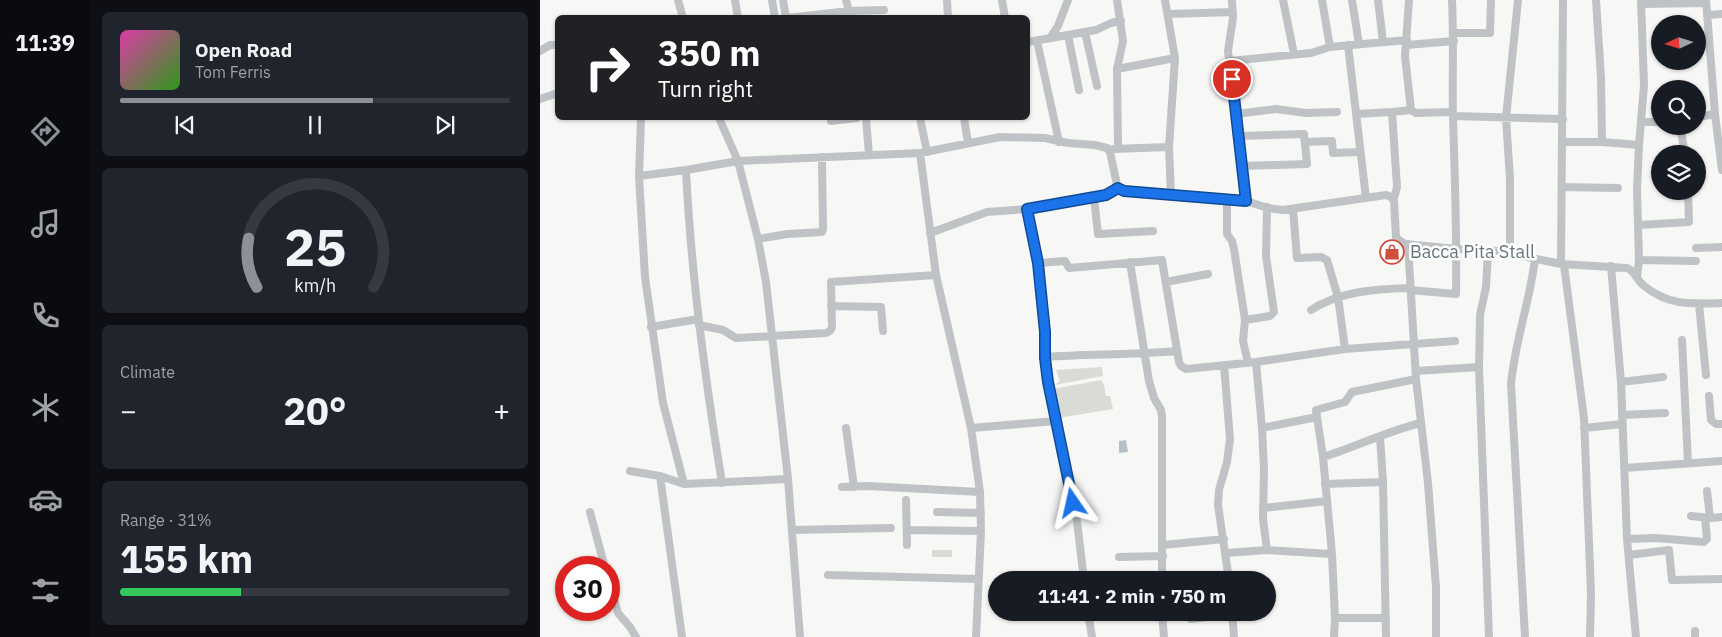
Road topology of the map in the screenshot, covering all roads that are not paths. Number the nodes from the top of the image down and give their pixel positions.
1 (678, 0) edge
2 (734, 0) edge
3 (772, 0) edge
4 (783, 0) edge
5 (846, 0) edge
6 (947, 0) edge
7 (1002, 0) edge
8 (1068, 0) edge
9 (1117, 0) edge
10 (1165, 0) edge
11 (1232, 0) edge
12 (1283, 0) edge
13 (1322, 0) edge
14 (1352, 0) edge
15 (1378, 0) edge
16 (1409, 0) edge
17 (1452, 0) edge
18 (1491, 0) edge
19 (1518, 0) edge
20 (1563, 0) edge
21 (1596, 0) edge
22 (1706, 1) edge
23 (1641, 2) edge
24 (884, 10) dead end
25 (1233, 12) junction
26 (850, 14) edge
27 (1169, 14) junction
28 (1722, 14) edge
29 (682, 15) edge
30 (737, 15) edge
31 (774, 15) edge
32 (786, 15) edge
33 (834, 15) edge
34 (948, 15) edge
35 (1004, 15) edge
36 (1707, 15) junction
37 (1121, 21) junction
38 (1085, 32) junction
39 (1068, 35) junction
40 (1454, 37) junction
41 (1050, 38) junction
42 (1037, 41) junction
43 (1030, 42) edge
44 (1383, 42) junction
45 (1407, 43) junction
46 (1359, 44) junction
47 (555, 45) edge
48 (1348, 45) junction
49 (1330, 47) junction
50 (540, 51) edge
51 (1294, 54) junction
52 (1175, 58) junction
53 (1230, 61) junction
54 (1117, 69) junction
55 (1097, 86) dead end
56 (1079, 90) dead end
57 (555, 94) edge
58 (540, 99) edge
59 (1411, 110) junction
60 (1337, 112) dead end
61 (1392, 112) junction
62 (1236, 114) junction
63 (1356, 114) junction
64 (1453, 114) junction
65 (1715, 114) junction
66 (1706, 116) edge
67 (1506, 118) junction
68 (1563, 119) junction
69 (641, 120) edge
70 (720, 120) edge
71 (866, 120) edge
72 (920, 120) edge
73 (964, 120) edge
74 (1641, 122) junction
75 (1651, 122) edge
76 (1239, 136) junction
77 (968, 142) junction
78 (1059, 142) junction
79 (1306, 142) junction
80 (1563, 142) junction
81 (1602, 142) junction
82 (1639, 145) junction
83 (1169, 147) junction
84 (1118, 148) junction
85 (1109, 151) junction
86 (1360, 152) junction
87 (923, 153) junction
88 (869, 155) junction
89 (822, 157) junction
90 (738, 161) junction
91 (1243, 166) junction
92 (686, 170) junction
93 (1722, 170) edge
94 (639, 176) junction
95 (1562, 187) junction
96 (1118, 188) junction
97 (1618, 188) dead end
98 (1171, 196) junction
99 (1094, 198) junction
100 (1366, 198) junction
101 (1228, 199) junction
102 (1392, 199) junction
103 (1688, 200) edge
104 (1246, 201) junction
105 (1267, 207) junction
106 (1027, 209) junction
107 (1293, 209) junction
108 (1639, 225) junction
109 (1153, 231) dead end
110 (930, 232) junction
111 (758, 239) junction
112 (1408, 244) junction
113 (1722, 246) edge
114 (1696, 248) dead end
115 (1457, 249) junction
116 (1488, 251) junction
117 (1510, 253) junction
118 (1297, 258) junction
119 (1536, 258) junction
120 (1639, 260) junction
121 (1696, 261) dead end
122 (1130, 262) junction
123 (1038, 263) junction
124 (1562, 264) junction
125 (1611, 266) junction
126 (1298, 267) dead end
127 (1208, 274) dead end
128 (936, 275) junction
129 (1637, 277) junction
130 (1166, 282) junction
131 (1410, 289) junction
132 (1338, 297) junction
133 (1722, 303) edge
134 (1699, 304) junction
135 (831, 306) junction
136 (1311, 310) dead end
137 (1245, 320) junction
138 (698, 322) junction
139 (651, 327) junction
140 (883, 331) dead end
141 (773, 337) junction
142 (1682, 340) dead end
143 (1455, 341) dead end
144 (1414, 344) junction
145 (1345, 349) junction
146 (1178, 351) junction
147 (1144, 354) junction
148 (1045, 358) junction
149 (1252, 362) junction
150 (1224, 365) junction
151 (1479, 367) junction
152 (1416, 375) junction
153 (1706, 375) dead end
154 (1663, 377) dead end
155 (1620, 382) junction
156 (1708, 396) dead end
157 (1665, 412) dead end
158 (1622, 415) junction
159 (1317, 417) junction
160 (1056, 421) junction
161 (1421, 423) junction
162 (1622, 424) junction
163 (1722, 424) edge
164 (846, 428) dead end
165 (971, 428) junction
166 (1262, 428) junction
167 (1584, 428) junction
168 (1380, 437) junction
169 (1323, 457) junction
170 (1722, 461) edge
171 (1688, 463) junction
172 (1624, 468) junction
173 (630, 470) dead end
174 (660, 476) junction
175 (788, 479) junction
176 (1383, 482) junction
177 (722, 483) junction
178 (684, 484) junction
179 (1325, 484) junction
180 (842, 487) dead end
181 (854, 487) junction
182 (1707, 491) dead end
183 (980, 492) junction
184 (906, 500) dead end
185 (1326, 501) junction
186 (1263, 508) junction
187 (590, 512) dead end
188 (938, 512) dead end
189 (980, 513) junction
190 (1691, 516) dead end
191 (1722, 517) edge
192 (1707, 518) junction
193 (891, 528) dead end
194 (792, 530) junction
195 (907, 530) junction
196 (981, 531) junction
197 (1224, 538) junction
198 (1628, 539) junction
199 (907, 545) dead end
200 (1163, 545) junction
201 (1267, 550) junction
202 (1226, 554) junction
203 (1332, 554) junction
204 (1629, 555) junction
205 (602, 556) edge
206 (1163, 556) junction
207 (1119, 557) dead end
208 (1083, 571) edge
209 (1162, 571) edge
210 (1228, 571) edge
211 (828, 575) dead end
212 (978, 579) junction
213 (1722, 579) edge
214 (620, 615) edge
215 (1335, 618) junction
216 (1386, 618) junction
217 (1089, 621) edge
218 (1163, 621) edge
219 (1233, 621) edge
220 (636, 637) edge
221 (682, 637) edge
222 (800, 637) edge
223 (976, 637) edge
224 (1092, 637) edge
225 (1164, 637) edge
226 (1234, 637) edge
227 (1334, 637) edge
228 (1386, 637) edge
229 (1436, 637) edge
230 (1489, 637) edge
231 (1525, 637) edge
232 (1590, 637) edge
233 (1636, 637) edge

1 - 29 street
2 - 30 street
3 - 31 street
4 - 32 street
5 - 26 street
6 - 34 street
7 - 35 street
8 - 41 street
9 - 37 street
10 - 27 street
11 - 25 street
12 - 51 street
13 - 49 street
14 - 46 street
15 - 44 street
16 - 45 street
17 - 40 street
18 - 40 street
19 - 67 street
20 - 68 street
21 - 81 street
22 - 23 street
22 - 36 street
23 - 74 street
24 - 26 street
25 - 27 street
25 - 53 street
26 - 33 street
27 - 52 street
28 - 36 street
36 - 65 street
37 - 38 street
37 - 54 street
38 - 39 street
38 - 55 street
39 - 41 street
39 - 56 street
40 - 45 street
40 - 64 street
41 - 42 street
42 - 43 street
42 - 78 street
44 - 45 street
44 - 46 street
45 - 59 street
46 - 48 street
47 - 50 street
48 - 49 street
48 - 63 street
49 - 51 street
51 - 53 street
52 - 54 street
52 - 83 street
53 - 62 street
54 - 84 street
57 - 58 street
59 - 61 street
59 - 64 street
60 - 62 street
61 - 63 street
61 - 102 street
62 - 76 street
63 - 86 street
64 - 67 street
64 - 115 street
65 - 66 street
65 - 93 street
67 - 68 street
67 - 117 street
68 - 80 street
69 - 94 street
70 - 90 street
71 - 88 street
72 - 87 street
73 - 77 street
74 - 75 street
74 - 82 street
76 - 79 street
76 - 91 street
77 - 78 street
77 - 87 street
78 - 85 street
79 - 86 street
79 - 91 street
80 - 81 street
80 - 95 street
81 - 82 street
82 - 108 street
83 - 84 street
83 - 98 street
84 - 85 street
85 - 96 street
86 - 100 street
87 - 88 street
87 - 110 street
88 - 89 street
89 - 90 street
89 - 111 street
90 - 92 street
90 - 111 street
91 - 104 street
92 - 94 street
92 - 138 street
94 - 139 street
95 - 97 street
95 - 124 street
96 - 98 street
96 - 99 street
98 - 101 street
99 - 106 street
99 - 109 street
100 - 102 street
100 - 107 street
101 - 104 street
101 - 137 street
102 - 112 street
103 - 108 street
104 - 105 street
105 - 107 street
105 - 137 street
106 - 110 street
106 - 123 street
107 - 118 street
108 - 120 street
110 - 128 street
111 - 141 street
112 - 115 street
112 - 131 street
113 - 114 street
115 - 116 street
115 - 131 street
116 - 117 street
116 - 151 street
117 - 119 street
118 - 126 street
118 - 132 street
119 - 124 street
119 - 231 street
120 - 121 street
120 - 129 street
122 - 123 street
122 - 130 street
122 - 147 street
123 - 148 street
124 - 125 street
124 - 167 street
125 - 129 street
125 - 155 street
127 - 130 street
128 - 135 street
128 - 165 street
129 - 134 street
130 - 146 street
131 - 132 street
131 - 144 street
132 - 136 street
132 - 145 street
133 - 134 street
134 - 153 street
135 - 140 street
135 - 141 street
137 - 149 street
138 - 139 street
138 - 141 street
138 - 177 street
139 - 178 street
141 - 175 street
142 - 171 street
143 - 144 street
144 - 145 street
144 - 152 street
145 - 149 street
146 - 147 street
146 - 150 street
147 - 148 street
147 - 200 street
148 - 160 street
149 - 150 street
149 - 166 street
150 - 197 street
151 - 152 street
151 - 230 street
152 - 159 street
152 - 161 street
154 - 155 street
155 - 158 street
156 - 163 street
157 - 158 street
158 - 162 street
159 - 166 street
159 - 169 street
160 - 165 street
160 - 208 street
161 - 168 street
161 - 229 street
162 - 167 street
162 - 172 street
164 - 181 street
165 - 183 street
166 - 186 street
167 - 232 street
168 - 169 street
168 - 176 street
169 - 179 street
170 - 171 street
171 - 172 street
172 - 198 street
173 - 174 street
174 - 178 street
174 - 221 street
175 - 177 street
175 - 194 street
176 - 179 street
176 - 216 street
177 - 178 street
179 - 185 street
180 - 181 street
181 - 183 street
182 - 192 street
183 - 189 street
184 - 195 street
185 - 186 street
185 - 203 street
186 - 201 street
187 - 205 street
188 - 189 street
189 - 196 street
190 - 192 street
191 - 192 street
192 - 198 street
193 - 194 street
194 - 222 street
195 - 196 street
195 - 199 street
196 - 212 street
197 - 200 street
197 - 202 street
198 - 204 street
200 - 206 street
201 - 202 street
201 - 203 street
202 - 210 street
203 - 215 street
204 - 213 street
204 - 233 street
206 - 207 street
206 - 209 street
211 - 212 street
212 - 223 street
214 - 220 street
215 - 216 street
215 - 227 street
216 - 228 street
217 - 224 street
218 - 225 street
219 - 226 street

